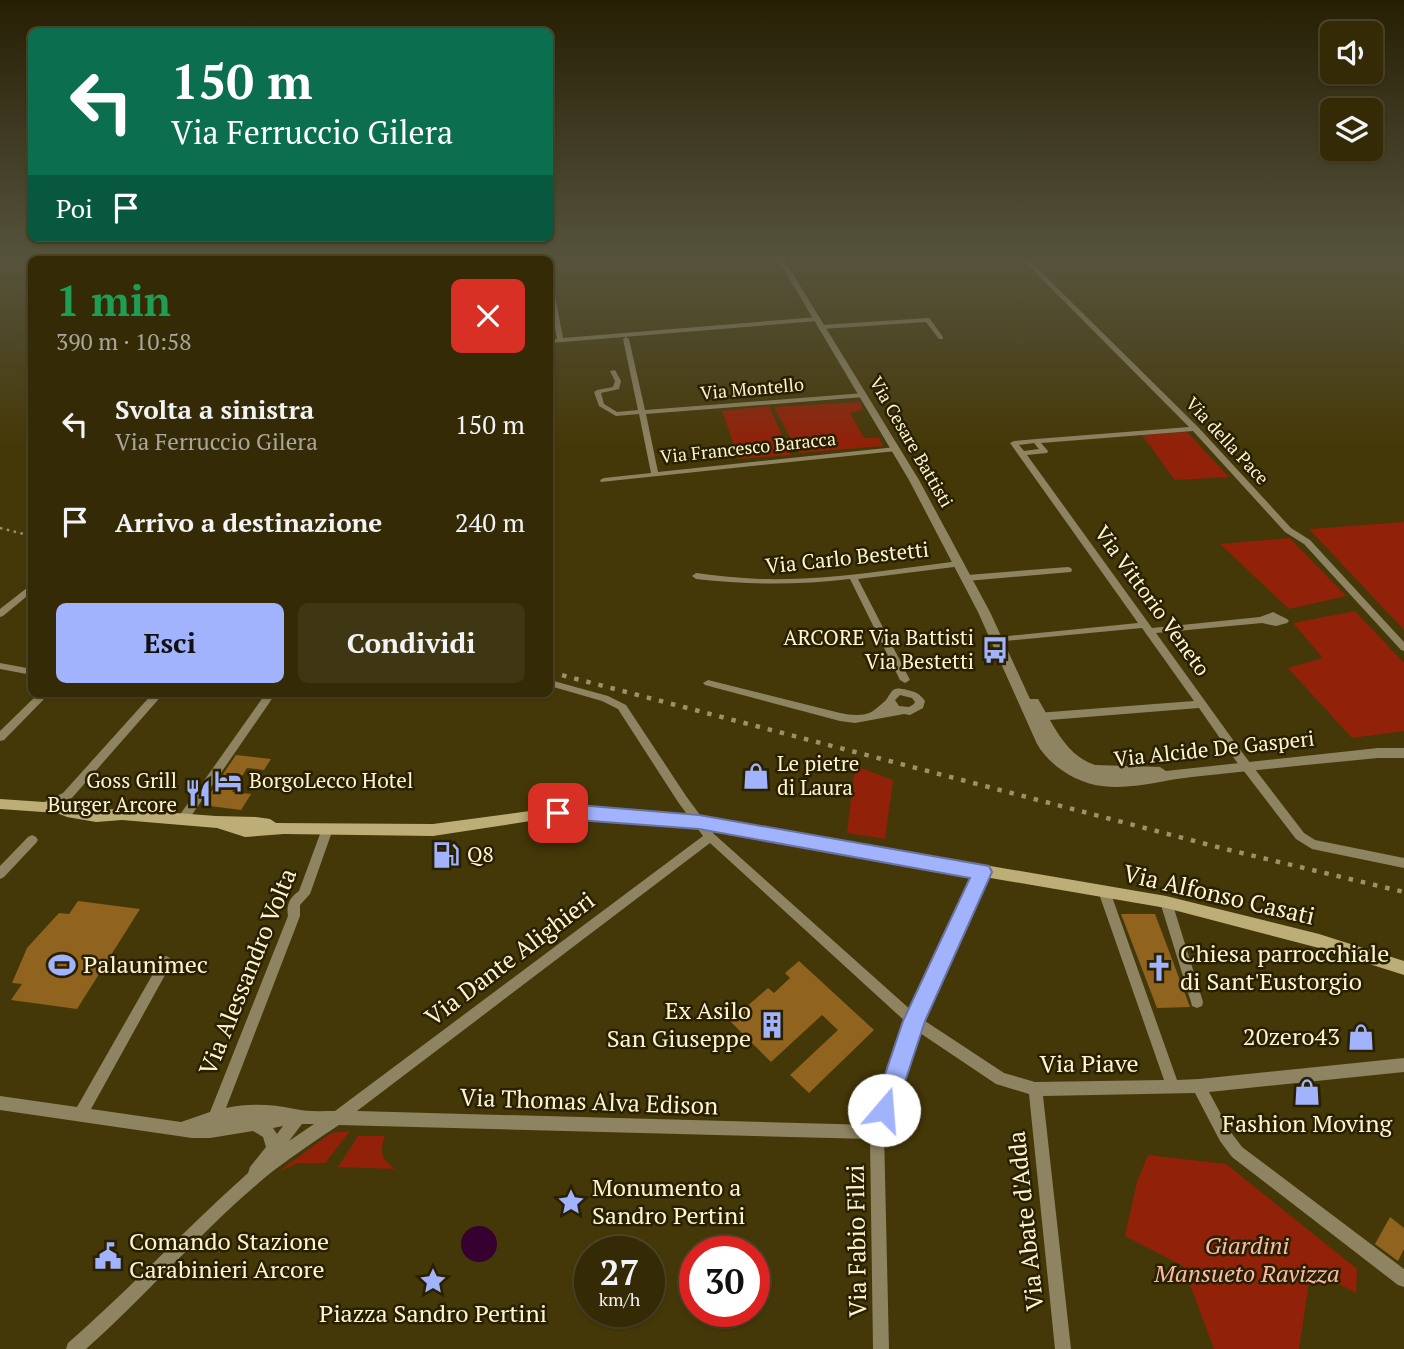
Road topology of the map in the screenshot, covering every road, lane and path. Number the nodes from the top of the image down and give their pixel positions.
1 (556, 321) edge
2 (894, 321) edge
3 (929, 321) edge
4 (1087, 321) edge
5 (820, 323) junction
6 (941, 338) dead end
7 (626, 339) dead end
8 (560, 340) junction
9 (553, 341) edge
10 (613, 371) dead end
11 (864, 396) junction
12 (643, 413) junction
13 (1195, 429) junction
14 (1036, 441) junction
15 (896, 449) junction
16 (1024, 456) junction
17 (655, 474) junction
18 (604, 480) dead end
19 (959, 564) junction
20 (1068, 570) dead end
21 (696, 576) dead end
22 (853, 577) junction
23 (967, 578) junction
24 (28, 590) edge
25 (0, 614) edge
26 (1262, 620) dead end
27 (1148, 628) junction
28 (1008, 639) dead end
29 (1404, 648) edge
30 (0, 666) edge
31 (28, 671) edge
32 (708, 683) dead end
33 (553, 684) edge
34 (906, 688) junction
35 (41, 697) edge
36 (155, 697) edge
37 (268, 697) edge
38 (890, 702) junction
39 (1202, 704) junction
40 (901, 711) junction
41 (874, 715) junction
42 (1037, 717) junction
43 (0, 737) edge
44 (1404, 747) edge
45 (1378, 753) junction
46 (1404, 753) edge
47 (1063, 759) joint
48 (1246, 766) junction
49 (0, 804) edge
50 (43, 807) junction
51 (0, 811) edge
52 (67, 812) junction
53 (183, 819) junction
54 (699, 822) junction
55 (327, 829) junction
56 (710, 837) junction
57 (32, 840) dead end
58 (1404, 863) edge
59 (982, 872) junction
60 (0, 874) edge
61 (1104, 891) junction
62 (1167, 902) junction
63 (166, 962) dead end
64 (1404, 968) edge
65 (1197, 1002) dead end
66 (914, 1021) junction
67 (1404, 1065) edge
68 (1199, 1086) junction
69 (1173, 1087) junction
70 (1035, 1089) junction
71 (0, 1103) edge
72 (81, 1114) junction
73 (215, 1117) junction
74 (299, 1117) junction
75 (337, 1118) junction
76 (252, 1124) junction
77 (183, 1128) junction
78 (210, 1131) junction
79 (877, 1132) junction
80 (273, 1148) junction
81 (248, 1181) junction
82 (1404, 1279) edge
83 (74, 1349) edge
84 (881, 1349) edge
85 (1063, 1349) edge

1 - 8 street
2 - 5 street
3 - 6 street
4 - 13 street, Via della Pace
5 - 8 street
5 - 11 street, Via Cesare Battisti
7 - 12 street
8 - 9 street
10 - 12 street, Via Montello
11 - 12 street, Via Montello
11 - 15 street, Via Cesare Battisti
12 - 17 street
13 - 14 street
13 - 29 street, Via della Pace
14 - 16 street
14 - 16 street
15 - 17 street, Via Francesco Baracca
15 - 19 street, Via Cesare Battisti
16 - 27 street, Via Vittorio Veneto
17 - 18 street, Via Francesco Baracca
19 - 22 street, Via Carlo Bestetti
19 - 23 street, Via Cesare Battisti
20 - 23 street
21 - 22 street, Via Carlo Bestetti
22 - 34 street
23 - 42 street, Via Cesare Battisti
24 - 25 street
26 - 27 street
27 - 28 street
27 - 39 street, Via Vittorio Veneto
30 - 31 street
32 - 41 street
33 - 54 street, Via Piave
34 - 38 street
34 - 40 street
35 - 43 street
36 - 50 street
37 - 53 street
38 - 40 street
38 - 41 street
39 - 42 street
39 - 48 street, Via Vittorio Veneto
40 - 41 street
42 - 47 street, Via Cesare Battisti
44 - 45 street, Via Alcide De Gasperi
45 - 46 street, Via Alcide De Gasperi
45 - 48 street, Via Alcide De Gasperi
47 - 48 street, Via Alcide De Gasperi
48 - 58 street
49 - 50 main road
50 - 52 main road
51 - 52 main road
52 - 53 main road, Via Alfonso Casati
53 - 55 main road, Via Alfonso Casati
54 - 55 main road, Via Alfonso Casati
54 - 56 street, Via Piave
54 - 59 main road, Via Alfonso Casati
55 - 73 street, Via Alessandro Volta
56 - 66 street, Via Piave
56 - 75 street, Via Dante Alighieri
57 - 60 street
59 - 61 main road, Via Alfonso Casati
59 - 66 street, Via Fabio Filzi
61 - 62 main road, Via Alfonso Casati
61 - 69 street
62 - 64 main road, Via Alfonso Casati
62 - 65 street
63 - 72 street
66 - 70 street, Via Piave
66 - 79 street, Via Fabio Filzi
67 - 68 street, Via Piave
68 - 69 street, Via Piave
68 - 82 street
69 - 70 street, Via Piave
70 - 85 street, Via Abate d'Adda
71 - 72 street, Via Thomas Alva Edison
72 - 77 street, Via Thomas Alva Edison
73 - 74 street, Via Thomas Alva Edison
73 - 77 street, Via Thomas Alva Edison
73 - 78 street, Via Alessandro Volta
74 - 75 street, Via Thomas Alva Edison
74 - 76 street, Via Thomas Alva Edison
74 - 80 street
75 - 79 street, Via Thomas Alva Edison
75 - 81 street, Via Dante Alighieri
76 - 78 street, Via Thomas Alva Edison
76 - 80 street
77 - 78 street, Via Thomas Alva Edison
79 - 84 street, Via Fabio Filzi
80 - 81 street
81 - 83 street

